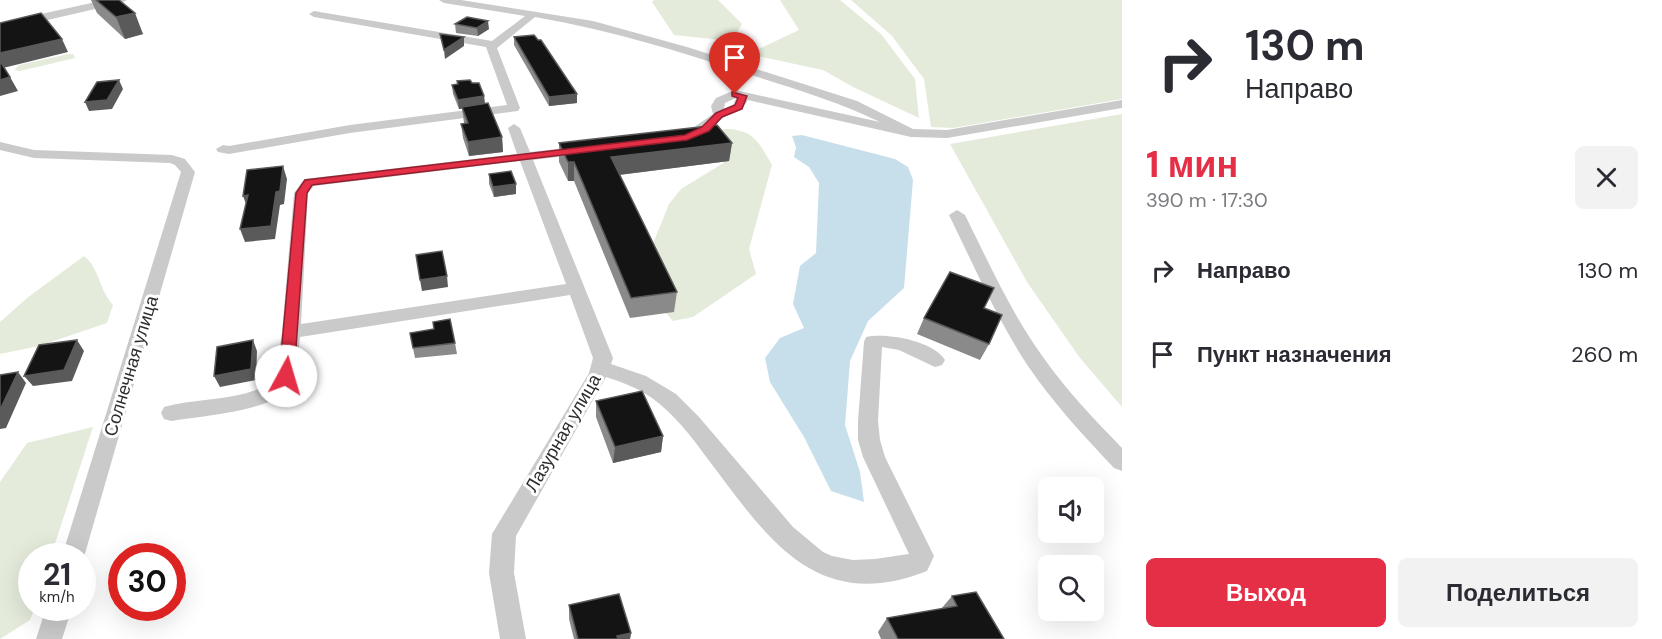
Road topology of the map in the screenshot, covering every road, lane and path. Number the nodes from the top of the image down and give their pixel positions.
1 (117, 0) edge
2 (444, 0) edge
3 (314, 14) dead end
4 (533, 14) junction
5 (0, 27) edge
6 (494, 45) junction
7 (1122, 104) edge
8 (514, 128) dead end
9 (911, 133) junction
10 (675, 139) edge
11 (0, 146) edge
12 (223, 149) dead end
13 (593, 149) edge
14 (527, 157) junction
15 (957, 215) dead end
16 (577, 288) junction
17 (291, 332) junction
18 (935, 360) dead end
19 (601, 368) junction
20 (171, 412) dead end
21 (1122, 462) edge
22 (78, 543) edge
23 (55, 621) edge
24 (49, 639) edge
25 (513, 639) edge

1 - 5 street
2 - 4 street
3 - 6 street
4 - 6 street
4 - 9 street
6 - 12 street
7 - 9 street
8 - 14 street, Лазурная улица
9 - 10 street
11 - 22 street, Солнечная улица
13 - 14 street
14 - 16 street, Лазурная улица
14 - 17 street
15 - 21 street
16 - 17 street
16 - 19 street, Лазурная улица
17 - 20 street
18 - 19 street
19 - 25 street, Лазурная улица
23 - 24 street

